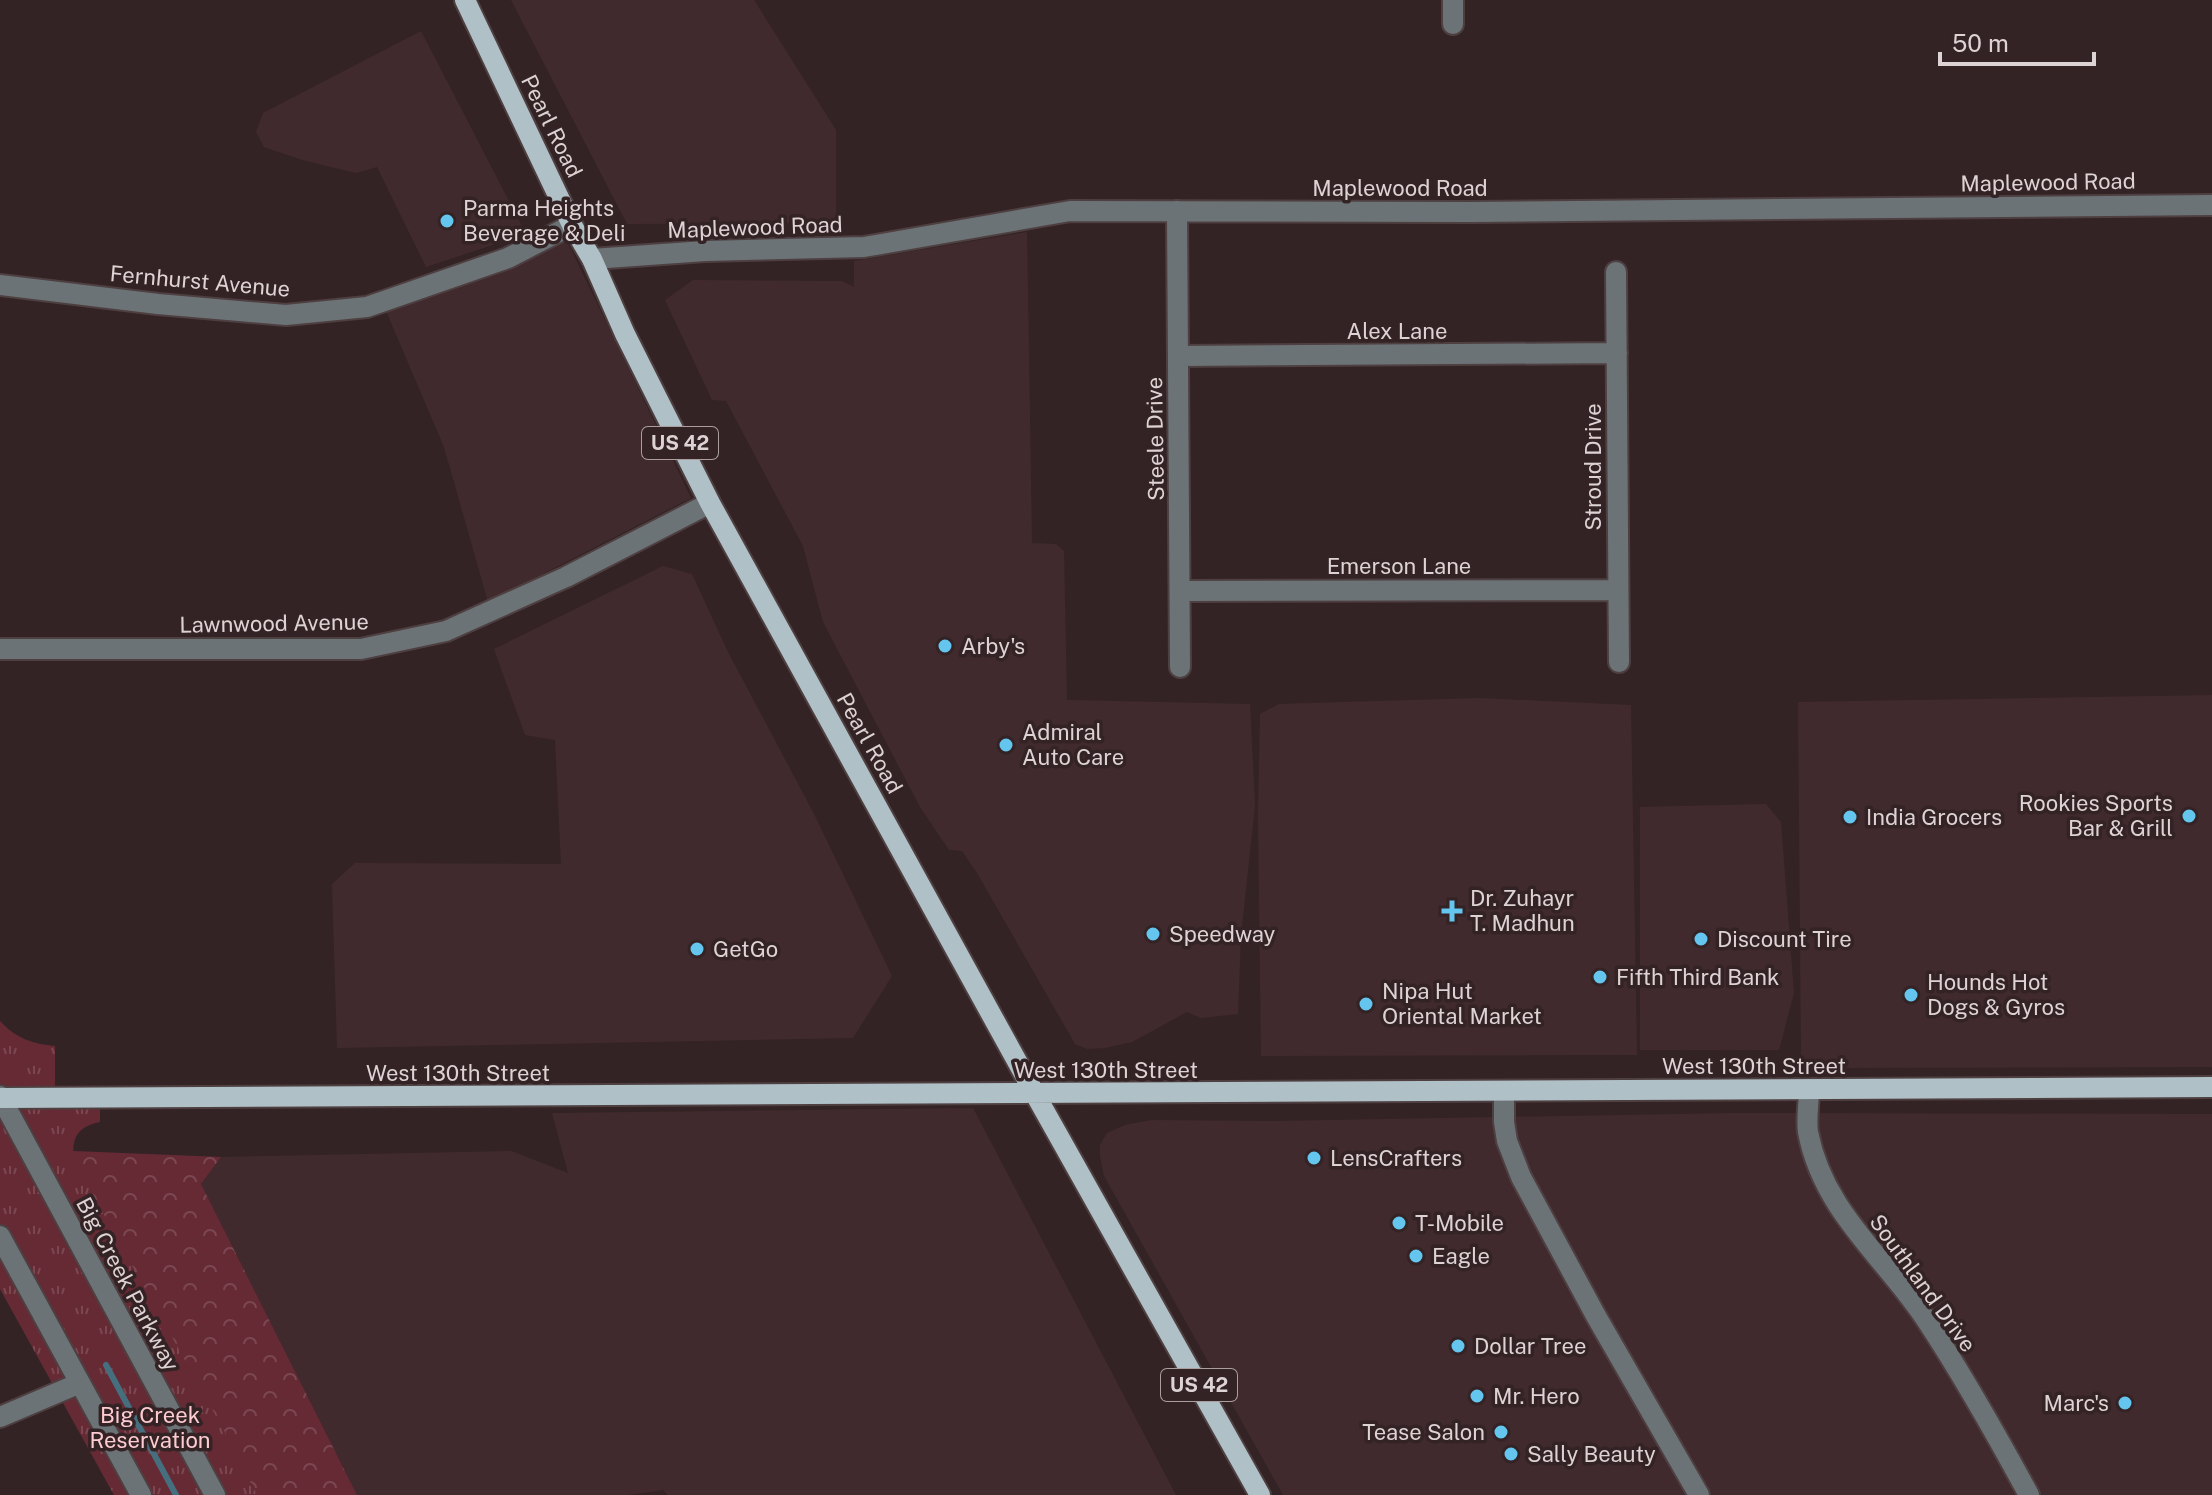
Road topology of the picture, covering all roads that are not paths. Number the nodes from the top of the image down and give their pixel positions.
1 (465, 0) edge
2 (1453, 0) edge
3 (1453, 24) dead end
4 (2212, 205) edge
5 (1177, 211) junction
6 (572, 225) junction
7 (592, 259) junction
8 (1616, 272) dead end
9 (0, 285) edge
10 (1617, 353) junction
11 (1178, 356) junction
12 (710, 503) junction
13 (1618, 590) junction
14 (1181, 591) junction
15 (0, 649) edge
16 (1619, 662) dead end
17 (1180, 667) dead end
18 (2212, 1087) edge
19 (1809, 1089) junction
20 (1504, 1092) junction
21 (1035, 1094) junction
22 (0, 1098) edge
23 (0, 1236) edge
24 (80, 1383) junction
25 (0, 1417) edge
26 (141, 1495) edge
27 (215, 1495) edge
28 (1260, 1495) edge
29 (1699, 1495) edge
30 (2029, 1495) edge

1 - 6 main road, Pearl Road / US 42
2 - 3 street
4 - 5 street, Maplewood Road
5 - 7 street, Maplewood Road
5 - 11 street, Steele Drive
6 - 7 main road, Pearl Road / US 42
6 - 9 street, Fernhurst Avenue
7 - 12 main road, Pearl Road / US 42
8 - 10 street, Stroud Drive
10 - 11 street, Alex Lane
10 - 13 street, Stroud Drive
11 - 14 street, Steele Drive
12 - 15 street, Lawnwood Avenue
12 - 21 main road, Pearl Road / US 42
13 - 14 street, Emerson Lane
13 - 16 street, Stroud Drive
14 - 17 street, Steele Drive
18 - 19 main road, West 130th Street
19 - 20 main road, West 130th Street
19 - 30 street, Southland Drive
20 - 21 main road, West 130th Street
20 - 29 street
21 - 22 main road, West 130th Street
21 - 28 main road, Pearl Road / US 42
22 - 27 street, Big Creek Parkway
23 - 24 street
24 - 25 street
24 - 26 street

